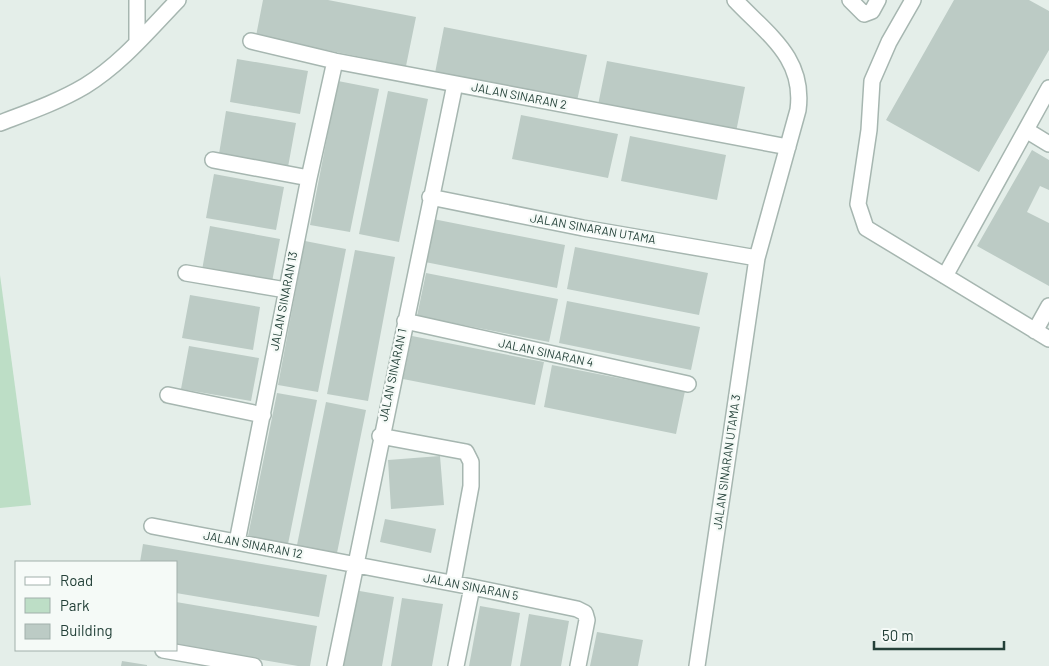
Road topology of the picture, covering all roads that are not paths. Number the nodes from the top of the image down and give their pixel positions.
1 (136, 0) edge
2 (178, 0) edge
3 (736, 0) edge
4 (850, 0) edge
5 (878, 0) edge
6 (913, 0) edge
7 (137, 42) junction
8 (251, 42) dead end
9 (335, 61) junction
10 (455, 84) junction
11 (1049, 88) edge
12 (0, 123) edge
13 (1026, 130) junction
14 (1049, 144) edge
15 (788, 147) junction
16 (213, 160) dead end
17 (308, 178) junction
18 (430, 197) junction
19 (757, 258) junction
20 (186, 274) dead end
21 (945, 276) junction
22 (286, 290) junction
23 (1049, 306) edge
24 (405, 321) junction
25 (1035, 331) junction
26 (1049, 340) edge
27 (688, 384) dead end
28 (168, 395) dead end
29 (263, 415) junction
30 (380, 436) junction
31 (152, 526) dead end
32 (237, 542) junction
33 (355, 565) junction
34 (453, 583) junction
35 (472, 587) junction
36 (168, 651) edge
37 (254, 666) edge
38 (334, 666) edge
39 (456, 666) edge
40 (578, 666) edge
41 (697, 666) edge

1 - 7 street
2 - 7 street
3 - 15 street, JALAN SINARAN UTAMA 3
4 - 5 street
6 - 21 street
7 - 12 street
8 - 9 street, JALAN SINARAN 2
9 - 10 street, JALAN SINARAN 2
9 - 17 street, JALAN SINARAN 13
10 - 15 street, JALAN SINARAN 2
10 - 18 street, JALAN SINARAN 1
11 - 13 street
13 - 14 street
13 - 21 street
15 - 19 street, JALAN SINARAN UTAMA 3
16 - 17 street
17 - 22 street, JALAN SINARAN 13
18 - 19 street, JALAN SINARAN UTAMA
18 - 24 street, JALAN SINARAN 1
19 - 41 street, JALAN SINARAN UTAMA 3
20 - 22 street
21 - 25 street
22 - 29 street, JALAN SINARAN 13
23 - 25 street
24 - 27 street, JALAN SINARAN 4
24 - 30 street, JALAN SINARAN 1
25 - 26 street
28 - 29 street
29 - 32 street, JALAN SINARAN 13
30 - 33 street, JALAN SINARAN 1
30 - 34 street
31 - 32 street, JALAN SINARAN 12
32 - 33 street, JALAN SINARAN 12
33 - 34 street, JALAN SINARAN 5
33 - 38 street, JALAN SINARAN 1
34 - 35 street, JALAN SINARAN 5
35 - 39 street
35 - 40 street, JALAN SINARAN 5
36 - 37 street

